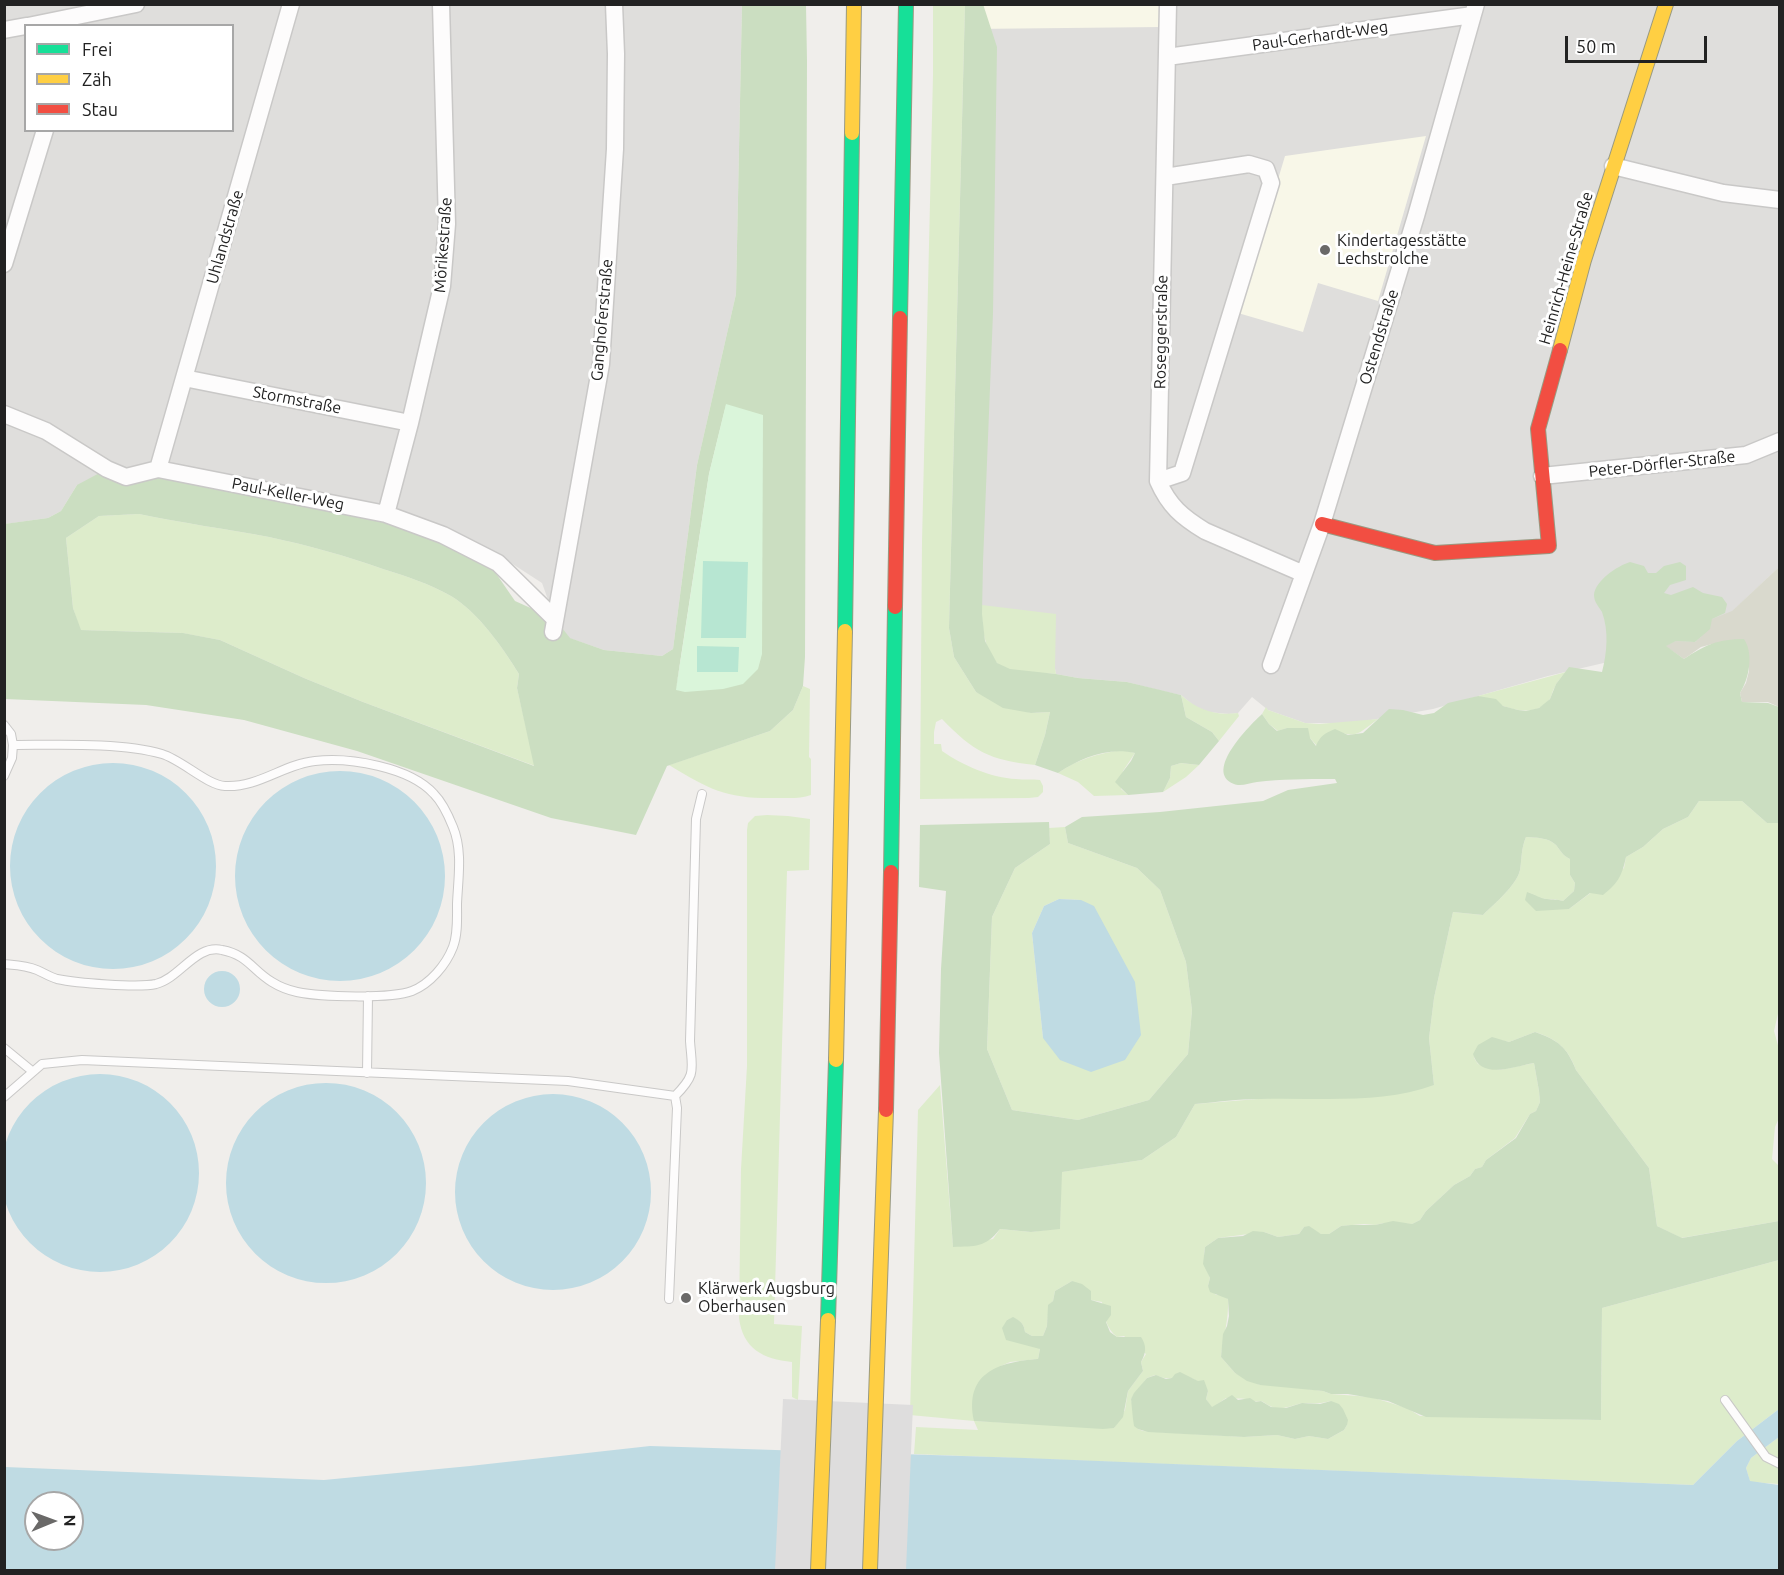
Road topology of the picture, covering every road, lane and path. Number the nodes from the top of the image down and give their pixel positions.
1 (136, 4) edge
2 (291, 4) edge
3 (441, 4) edge
4 (615, 4) edge
5 (854, 4) edge
6 (906, 4) edge
7 (1168, 4) edge
8 (1666, 4) edge
9 (1475, 10) edge
10 (66, 16) edge
11 (35, 24) edge
12 (24, 27) edge
13 (4, 30) edge
14 (1167, 57) junction
15 (44, 132) edge
16 (1613, 166) junction
17 (1164, 177) junction
18 (1779, 200) edge
19 (4, 264) edge
20 (184, 378) junction
21 (4, 414) edge
22 (410, 423) junction
23 (1779, 441) edge
24 (158, 469) junction
25 (1542, 476) junction
26 (1158, 481) junction
27 (386, 514) junction
28 (1322, 524) junction
29 (1304, 574) junction
30 (554, 626) joint
31 (1271, 665) dead end
32 (4, 725) edge
33 (13, 745) junction
34 (4, 776) edge
35 (702, 794) dead end
36 (4, 964) edge
37 (368, 996) junction
38 (4, 1048) edge
39 (32, 1071) junction
40 (367, 1072) junction
41 (4, 1096) edge
42 (675, 1096) junction
43 (669, 1299) dead end
44 (1725, 1400) dead end
45 (1779, 1464) edge
46 (818, 1570) edge
47 (870, 1570) edge

1 - 10 street
2 - 20 street, Uhlandstraße
3 - 22 street, Mörikestraße
4 - 30 street, Ganghoferstraße
5 - 46 main road
6 - 47 main road
7 - 14 street, Roseggerstraße
8 - 16 main road, Heinrich-Heine-Straße
9 - 14 street, Paul-Gerhardt-Weg
9 - 28 street, Ostendstraße
10 - 11 street
12 - 13 street
14 - 17 street, Roseggerstraße
15 - 19 street
16 - 18 street
16 - 25 main road, Heinrich-Heine-Straße
17 - 26 street, Roseggerstraße
17 - 26 street
20 - 22 street, Stormstraße
20 - 24 street, Uhlandstraße
21 - 24 street, Paul-Keller-Weg
22 - 27 street, Mörikestraße
23 - 25 street, Peter-Dörfler-Straße
24 - 27 street, Paul-Keller-Weg
25 - 28 main road, Heinrich-Heine-Straße
26 - 29 street
27 - 30 street, Paul-Keller-Weg
28 - 29 street, Ostendstraße
29 - 31 street, Ostendstraße
32 - 33 lane
33 - 34 lane
33 - 37 lane
35 - 42 lane
36 - 37 lane
37 - 40 lane
38 - 39 lane
39 - 40 lane
39 - 41 lane
40 - 42 lane
42 - 43 lane
44 - 45 lane

